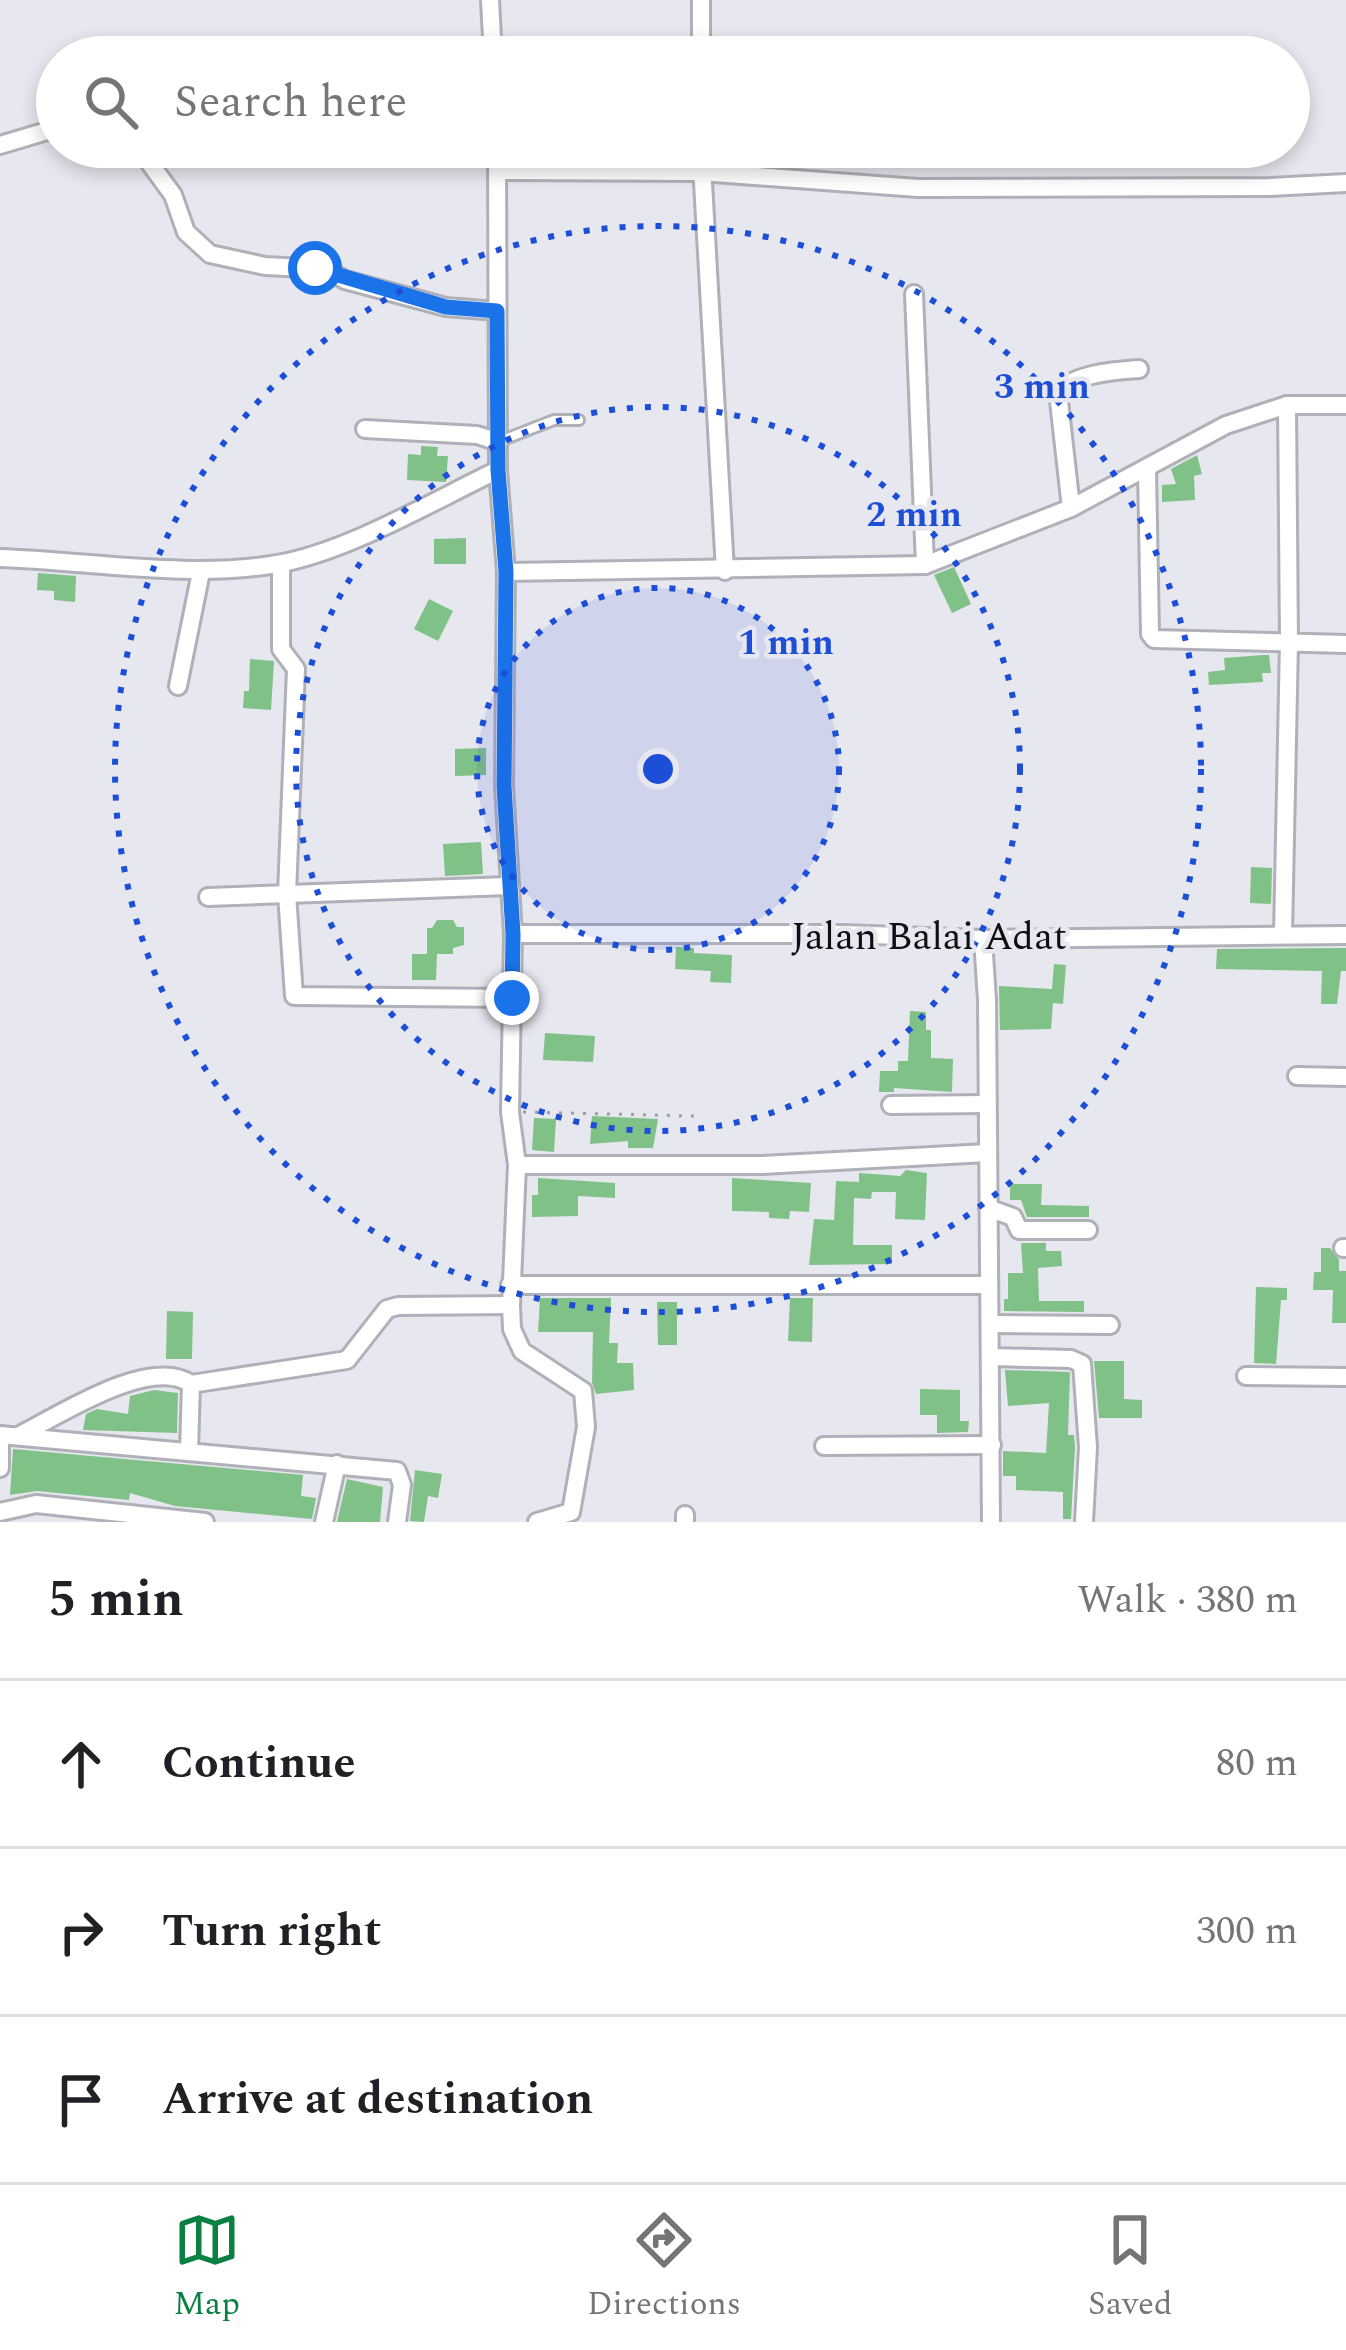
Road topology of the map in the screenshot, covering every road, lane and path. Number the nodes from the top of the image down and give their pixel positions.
1 (490, 0) edge
2 (700, 0) edge
3 (492, 36) edge
4 (700, 36) edge
5 (36, 133) edge
6 (0, 145) edge
7 (153, 168) edge
8 (498, 168) edge
9 (701, 168) edge
10 (498, 171) junction
11 (701, 172) junction
12 (1346, 183) edge
13 (914, 294) dead end
14 (497, 311) junction
15 (1139, 369) dead end
16 (1287, 405) junction
17 (1346, 405) edge
18 (579, 420) dead end
19 (365, 429) dead end
20 (499, 442) junction
21 (498, 470) junction
22 (1148, 470) junction
23 (1071, 508) junction
24 (0, 558) edge
25 (281, 564) junction
26 (925, 565) junction
27 (725, 571) junction
28 (201, 572) junction
29 (506, 572) junction
30 (1289, 642) junction
31 (1346, 644) edge
32 (178, 686) dead end
33 (508, 886) junction
34 (287, 894) junction
35 (208, 897) dead end
36 (513, 934) junction
37 (1283, 935) junction
38 (1346, 935) edge
39 (983, 939) junction
40 (512, 998) junction
41 (1297, 1076) dead end
42 (1346, 1077) edge
43 (987, 1104) junction
44 (891, 1105) dead end
45 (510, 1112) junction
46 (694, 1115) dead end
47 (988, 1153) junction
48 (517, 1165) junction
49 (988, 1208) junction
50 (1088, 1230) dead end
51 (986, 1285) junction
52 (510, 1286) junction
53 (511, 1305) junction
54 (991, 1324) junction
55 (1110, 1325) dead end
56 (991, 1357) junction
57 (1246, 1376) dead end
58 (1346, 1377) edge
59 (191, 1384) junction
60 (17, 1437) junction
61 (992, 1445) junction
62 (824, 1446) dead end
63 (189, 1451) junction
64 (337, 1465) junction
65 (0, 1468) edge
66 (0, 1512) edge
67 (70, 1515) edge
68 (205, 1522) edge
69 (324, 1522) edge
70 (397, 1522) edge
71 (537, 1522) edge
72 (991, 1522) edge
73 (1084, 1522) edge

1 - 3 street
2 - 4 street
5 - 6 street
7 - 14 street
8 - 10 street
9 - 11 street
10 - 11 street
10 - 14 street
11 - 12 street
11 - 27 street
13 - 26 street
14 - 20 street
15 - 23 street
16 - 17 street
16 - 22 street
16 - 30 street
18 - 20 lane
19 - 20 street
20 - 21 street
21 - 25 street
21 - 29 street
22 - 23 street
22 - 30 street
23 - 26 street
24 - 28 street
25 - 28 street
25 - 34 street
26 - 27 street
27 - 29 street
28 - 32 street
29 - 33 street
30 - 31 street
30 - 37 street
33 - 34 street
33 - 36 street
34 - 35 street
34 - 40 street
36 - 39 street, Jalan Balai Adat
36 - 40 street
37 - 38 street, Jalan Balai Adat
37 - 39 street, Jalan Balai Adat
39 - 43 street
40 - 45 street
41 - 42 street
43 - 44 street
43 - 47 street
45 - 46 path
45 - 48 street
47 - 48 street
47 - 49 street
48 - 52 street
49 - 50 street
49 - 51 street
51 - 52 street
51 - 54 street
52 - 53 street
53 - 59 street
53 - 71 street
54 - 55 street
54 - 56 street
56 - 61 street
56 - 73 street
57 - 58 street
59 - 60 street
59 - 63 street
60 - 63 street
60 - 65 street
61 - 62 street
61 - 72 street
63 - 64 street
64 - 69 street
64 - 70 street
66 - 67 street
67 - 68 street

